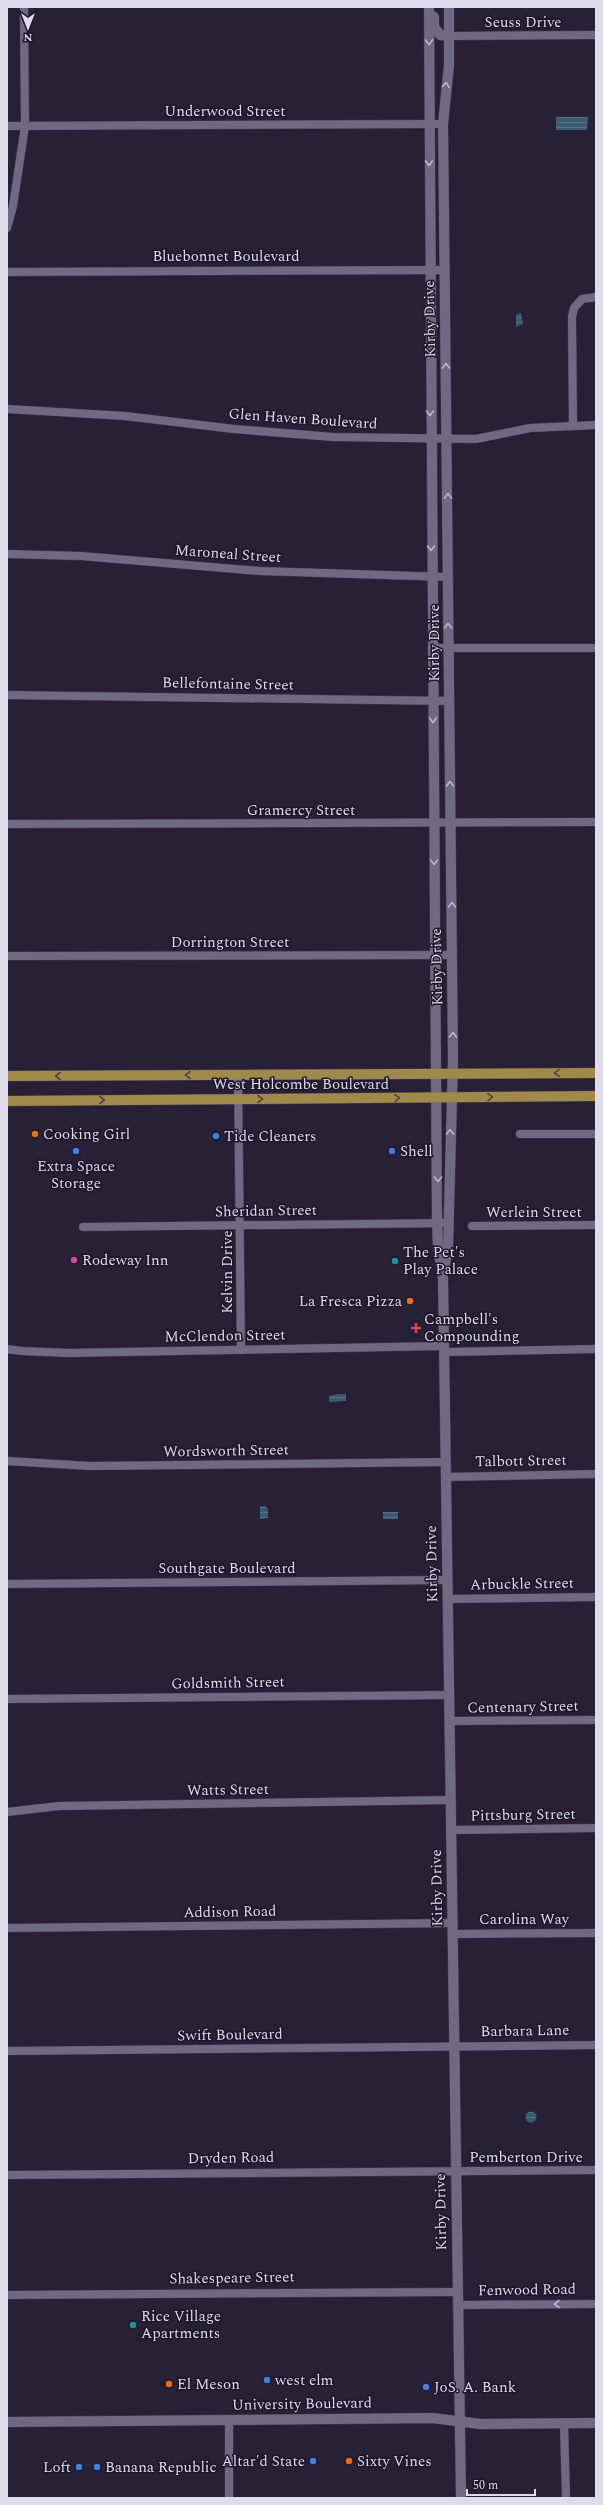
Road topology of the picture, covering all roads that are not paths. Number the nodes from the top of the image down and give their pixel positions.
1 (24, 7) edge
2 (429, 7) edge
3 (433, 7) edge
4 (449, 7) edge
5 (596, 35) edge
6 (450, 36) junction
7 (429, 124) junction
8 (443, 124) junction
9 (7, 126) edge
10 (25, 126) junction
11 (7, 228) edge
12 (430, 269) junction
13 (444, 270) junction
14 (7, 272) edge
15 (596, 297) edge
16 (7, 409) edge
17 (596, 425) edge
18 (573, 426) junction
19 (430, 438) junction
20 (447, 438) junction
21 (7, 554) edge
22 (432, 576) junction
23 (448, 577) junction
24 (432, 648) junction
25 (448, 648) junction
26 (596, 648) edge
27 (7, 695) edge
28 (432, 700) junction
29 (449, 701) junction
30 (596, 822) edge
31 (434, 823) junction
32 (451, 823) junction
33 (7, 824) edge
34 (436, 955) junction
35 (452, 955) junction
36 (7, 956) edge
37 (596, 1072) edge
38 (238, 1074) junction
39 (437, 1074) junction
40 (452, 1074) junction
41 (7, 1076) edge
42 (596, 1096) edge
43 (438, 1098) junction
44 (451, 1098) junction
45 (7, 1100) edge
46 (239, 1100) junction
47 (520, 1134) dead end
48 (596, 1134) edge
49 (437, 1223) junction
50 (449, 1223) junction
51 (240, 1225) junction
52 (596, 1225) edge
53 (472, 1226) dead end
54 (83, 1227) dead end
55 (443, 1278) junction
56 (7, 1349) edge
57 (444, 1349) junction
58 (596, 1349) edge
59 (241, 1350) junction
60 (7, 1461) edge
61 (446, 1462) junction
62 (596, 1474) edge
63 (446, 1477) junction
64 (447, 1580) junction
65 (7, 1584) edge
66 (596, 1597) edge
67 (448, 1599) junction
68 (449, 1695) junction
69 (7, 1699) edge
70 (596, 1720) edge
71 (450, 1721) junction
72 (451, 1800) junction
73 (7, 1812) edge
74 (596, 1828) edge
75 (451, 1830) junction
76 (7, 1928) edge
77 (452, 1928) junction
78 (596, 1933) edge
79 (596, 2044) edge
80 (454, 2046) junction
81 (7, 2051) edge
82 (596, 2170) edge
83 (456, 2172) junction
84 (7, 2174) edge
85 (458, 2292) junction
86 (7, 2295) edge
87 (596, 2304) edge
88 (458, 2305) junction
89 (229, 2420) junction
90 (460, 2421) junction
91 (7, 2422) edge
92 (564, 2423) junction
93 (596, 2423) edge
94 (229, 2498) edge
95 (461, 2498) edge
96 (566, 2498) edge

1 - 10 street
2 -> 7 main road, Kirby Drive
3 - 6 main road
4 - 6 main road, Kirby Drive
5 - 6 street, Seuss Drive
8 -> 6 main road, Kirby Drive
7 - 8 street, Underwood Street
7 - 10 street, Underwood Street
7 -> 12 main road, Kirby Drive
8 - 13 main road, Kirby Drive
9 - 10 street, Underwood Street
10 - 11 street
12 - 13 street, Bluebonnet Boulevard
12 - 14 street, Bluebonnet Boulevard
12 -> 19 main road, Kirby Drive
20 -> 13 main road, Kirby Drive
15 - 18 street
16 - 19 street, Glen Haven Boulevard
17 - 18 street, Glen Haven Boulevard
18 - 20 street, Glen Haven Boulevard
19 - 20 street, Glen Haven Boulevard
19 -> 22 main road, Kirby Drive
23 -> 20 main road, Kirby Drive
21 - 22 street, Maroneal Street
22 - 23 street, Maroneal Street
22 - 24 main road, Kirby Drive
25 -> 23 main road, Kirby Drive
24 - 25 street
24 - 28 main road, Kirby Drive
25 - 26 street
25 - 29 main road, Kirby Drive
27 - 28 street, Bellefontaine Street
28 - 29 street, Bellefontaine Street
28 -> 31 main road, Kirby Drive
32 -> 29 main road, Kirby Drive
30 - 32 street, Gramercy Street
31 - 32 street, Gramercy Street
31 - 33 street, Gramercy Street
31 -> 34 main road, Kirby Drive
35 -> 32 main road, Kirby Drive
34 - 35 street, Dorrington Street
34 - 36 street, Dorrington Street
34 - 39 main road, Kirby Drive
40 -> 35 main road, Kirby Drive
37 -> 40 main road, West Holcombe Boulevard
38 - 39 main road, West Holcombe Boulevard
38 -> 41 main road, West Holcombe Boulevard
38 - 46 street, Kelvin Drive
39 - 40 main road, West Holcombe Boulevard
39 - 43 main road, Kirby Drive
40 - 44 main road, Kirby Drive
44 -> 42 main road, West Holcombe Boulevard
43 - 44 main road, West Holcombe Boulevard
46 -> 43 main road, West Holcombe Boulevard
43 -> 49 main road, Kirby Drive
50 -> 44 main road, Kirby Drive
45 -> 46 main road, West Holcombe Boulevard
46 - 51 street, Kelvin Drive
47 - 48 street
49 - 50 street, Sheridan Street
49 - 51 street, Sheridan Street
49 - 55 main road, Kirby Drive
50 - 55 main road, Kirby Drive
51 - 54 street, Sheridan Street
51 - 59 street, Kelvin Drive
52 - 53 street, Werlein Street
55 - 57 main road, Kirby Drive
56 - 59 street, McClendon Street
57 - 58 street, McClendon Street
57 - 59 street, McClendon Street
57 - 61 main road, Kirby Drive
60 - 61 street, Wordsworth Street
61 - 63 main road, Kirby Drive
62 - 63 street, Talbott Street
63 - 64 main road, Kirby Drive
64 - 65 street, Southgate Boulevard
64 - 67 main road, Kirby Drive
66 - 67 street, Arbuckle Street
67 - 68 main road, Kirby Drive
68 - 69 street, Goldsmith Street
68 - 71 main road, Kirby Drive
70 - 71 street, Centenary Street
71 - 72 main road, Kirby Drive
72 - 73 street, Watts Street
72 - 75 main road, Kirby Drive
74 - 75 street, Pittsburg Street
75 - 77 main road, Kirby Drive
76 - 77 street, Addison Road
77 - 78 street, Carolina Way
77 - 80 main road, Kirby Drive
79 - 80 street, Barbara Lane
80 - 81 street, Swift Boulevard
80 - 83 main road, Kirby Drive
82 - 83 street, Pemberton Drive
83 - 84 street, Dryden Road
83 - 85 main road, Kirby Drive
85 - 86 street, Shakespeare Street
85 - 88 main road, Kirby Drive
87 -> 88 street, Fenwood Road
88 - 90 main road, Kirby Drive
89 - 90 main road, University Boulevard
89 - 91 main road, University Boulevard
89 - 94 street
90 - 92 main road, University Boulevard
90 - 95 main road, Kirby Drive
92 - 93 main road, University Boulevard
92 - 96 street

